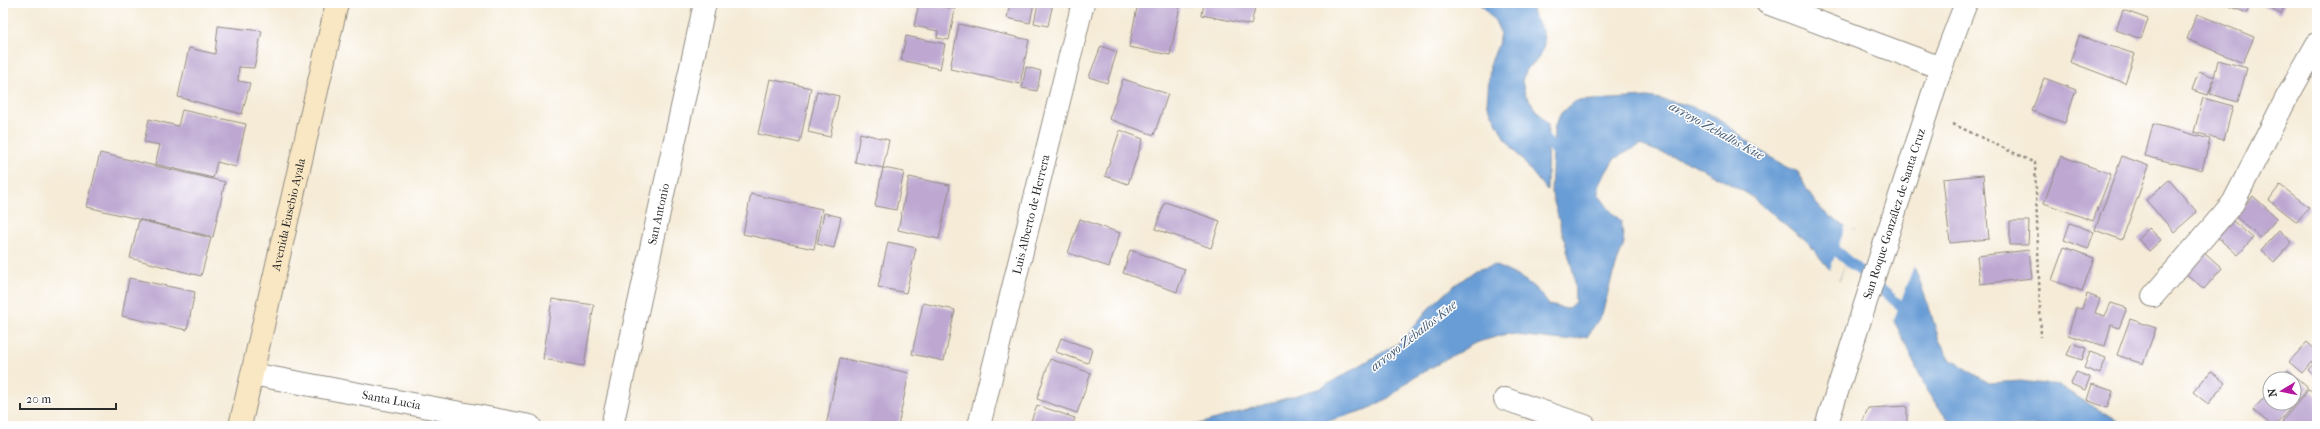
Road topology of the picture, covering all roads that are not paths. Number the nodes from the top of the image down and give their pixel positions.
1 (337, 3) edge
2 (705, 3) edge
3 (1083, 3) edge
4 (1767, 3) edge
5 (1966, 3) edge
6 (2317, 44) edge
7 (1942, 68) junction
8 (2153, 296) dead end
9 (252, 374) junction
10 (1505, 399) dead end
11 (240, 426) edge
12 (530, 426) edge
13 (612, 426) edge
14 (979, 426) edge
15 (1585, 426) edge
16 (1826, 426) edge

1 - 9 street, Avenida Eusebio Ayala
2 - 13 street, San Antonio
3 - 14 street, Luis Alberto de Herrera
4 - 7 street
5 - 7 street, San Roque González de Santa Cruz
6 - 8 street
7 - 16 street, San Roque González de Santa Cruz
9 - 11 street, Avenida Eusebio Ayala
9 - 12 street, Santa Lucia
10 - 15 street

